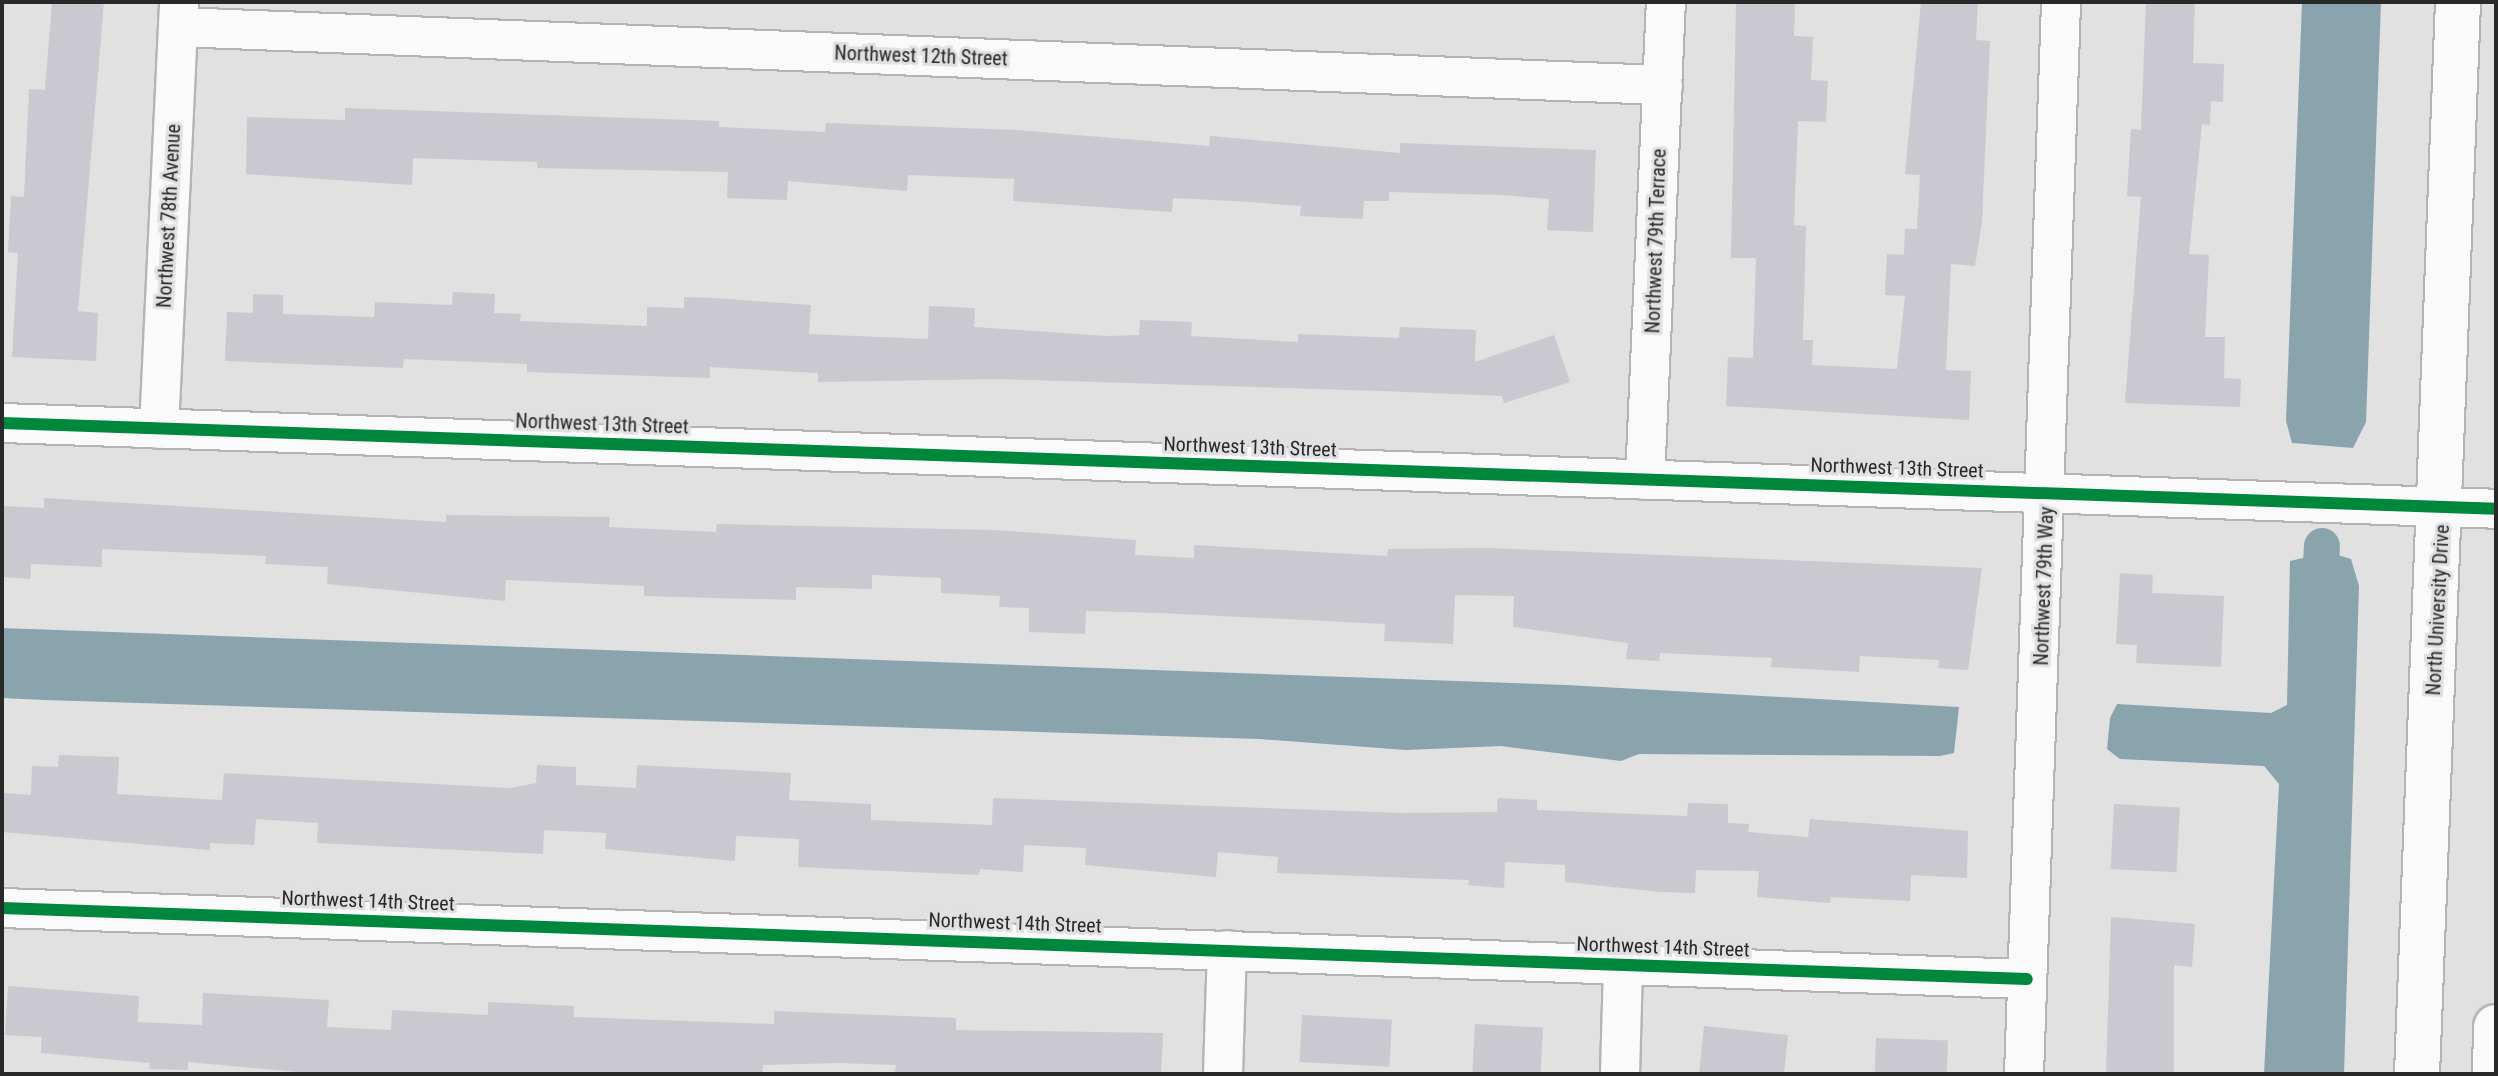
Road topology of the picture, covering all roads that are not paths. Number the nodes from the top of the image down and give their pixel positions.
1 (1666, 2) edge
2 (2061, 2) edge
3 (2458, 2) edge
4 (179, 14) edge
5 (1663, 85) junction
6 (2, 423) edge
7 (159, 429) junction
8 (1645, 480) junction
9 (2047, 493) junction
10 (2442, 506) junction
11 (2496, 509) edge
12 (2, 908) edge
13 (1227, 950) junction
14 (1623, 966) junction
15 (2027, 979) junction
16 (2496, 1027) edge
17 (1223, 1074) edge
18 (1620, 1074) edge
19 (2024, 1074) edge
20 (2417, 1074) edge
21 (2495, 1074) edge

1 - 5 street, Northwest 79th Terrace
2 - 9 street, Northwest 79th Way
3 - 10 main road, North University Drive
4 - 5 street, Northwest 12th Street
4 - 7 street, Northwest 78th Avenue
5 - 8 street, Northwest 79th Terrace
6 - 7 street, Northwest 13th Street
7 - 8 street, Northwest 13th Street
8 - 9 street, Northwest 13th Street
9 - 10 street, Northwest 13th Street
9 - 15 street, Northwest 79th Way
10 - 11 street, Northwest 13th Street
10 - 20 main road, North University Drive
12 - 13 street, Northwest 14th Street
13 - 14 street, Northwest 14th Street
13 - 17 street
14 - 15 street, Northwest 14th Street
14 - 18 street
15 - 19 street, Northwest 79th Way
16 - 21 main road

